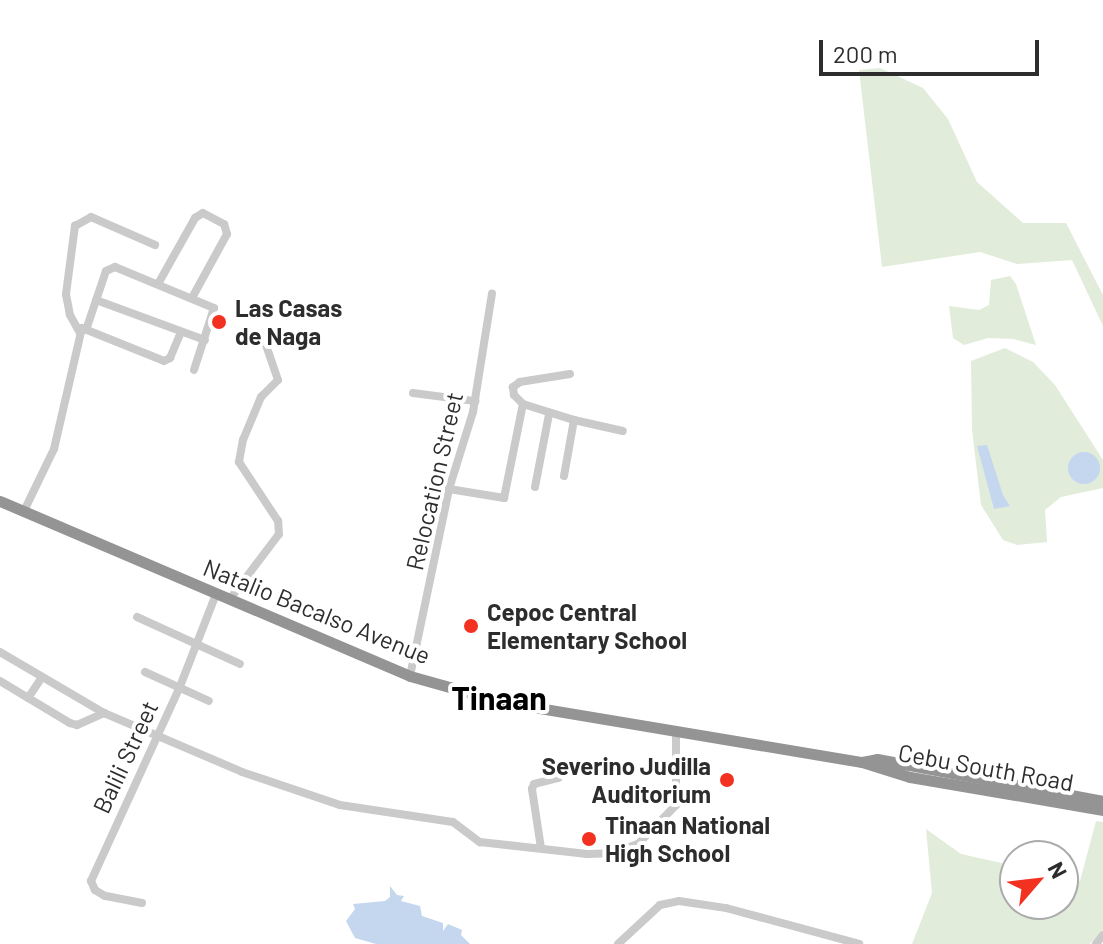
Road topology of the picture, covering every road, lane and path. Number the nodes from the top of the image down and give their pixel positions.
1 (155, 245) dead end
2 (158, 284) junction
3 (492, 294) dead end
4 (192, 298) junction
5 (96, 300) junction
6 (83, 330) junction
7 (181, 332) junction
8 (205, 340) junction
9 (266, 346) dead end
10 (194, 370) dead end
11 (570, 374) dead end
12 (413, 393) dead end
13 (475, 401) junction
14 (523, 404) junction
15 (549, 414) junction
16 (574, 420) junction
17 (623, 431) dead end
18 (564, 476) dead end
19 (535, 487) dead end
20 (449, 489) junction
21 (0, 501) edge
22 (24, 511) junction
23 (216, 594) junction
24 (230, 599) junction
25 (137, 617) dead end
26 (196, 644) junction
27 (0, 652) edge
28 (240, 664) dead end
29 (145, 672) dead end
30 (410, 676) junction
31 (42, 677) junction
32 (0, 681) edge
33 (179, 689) junction
34 (28, 698) junction
35 (209, 701) dead end
36 (104, 713) junction
37 (676, 733) junction
38 (156, 734) junction
39 (862, 762) junction
40 (561, 763) dead end
41 (1103, 801) edge
42 (1103, 810) edge
43 (541, 848) junction
44 (142, 903) dead end
45 (1103, 935) edge
46 (618, 944) edge
47 (859, 944) edge
48 (1096, 944) edge

1 - 6 street
2 - 4 street
2 - 4 street
2 - 5 street
3 - 13 street, Relocation Street
4 - 8 street
5 - 6 street
5 - 7 street
6 - 7 street
6 - 22 street
7 - 8 street
8 - 10 street
9 - 24 street
11 - 14 street
12 - 13 street
13 - 20 street, Relocation Street
14 - 15 street
14 - 20 street
15 - 16 street
15 - 19 street
16 - 17 street
16 - 18 street
20 - 30 street, Relocation Street
21 - 22 highway, Natalio Bacalso Avenue
22 - 23 highway, Natalio Bacalso Avenue
23 - 24 highway, Natalio Bacalso Avenue
23 - 26 street, Balili Street
24 - 30 highway, Natalio Bacalso Avenue
25 - 26 street
26 - 28 street
26 - 33 street, Balili Street
27 - 31 street
29 - 33 street
30 - 37 highway, Natalio Bacalso Avenue
31 - 34 street
31 - 36 street
32 - 34 street
33 - 35 street
33 - 38 street, Balili Street
34 - 36 street
36 - 38 street
37 - 39 highway, Cebu South Road
37 - 43 street
38 - 43 street
38 - 44 street, Balili Street
39 - 41 highway, Cebu South Road
39 - 42 highway, Cebu South Road
40 - 43 street
45 - 48 street
46 - 47 street

